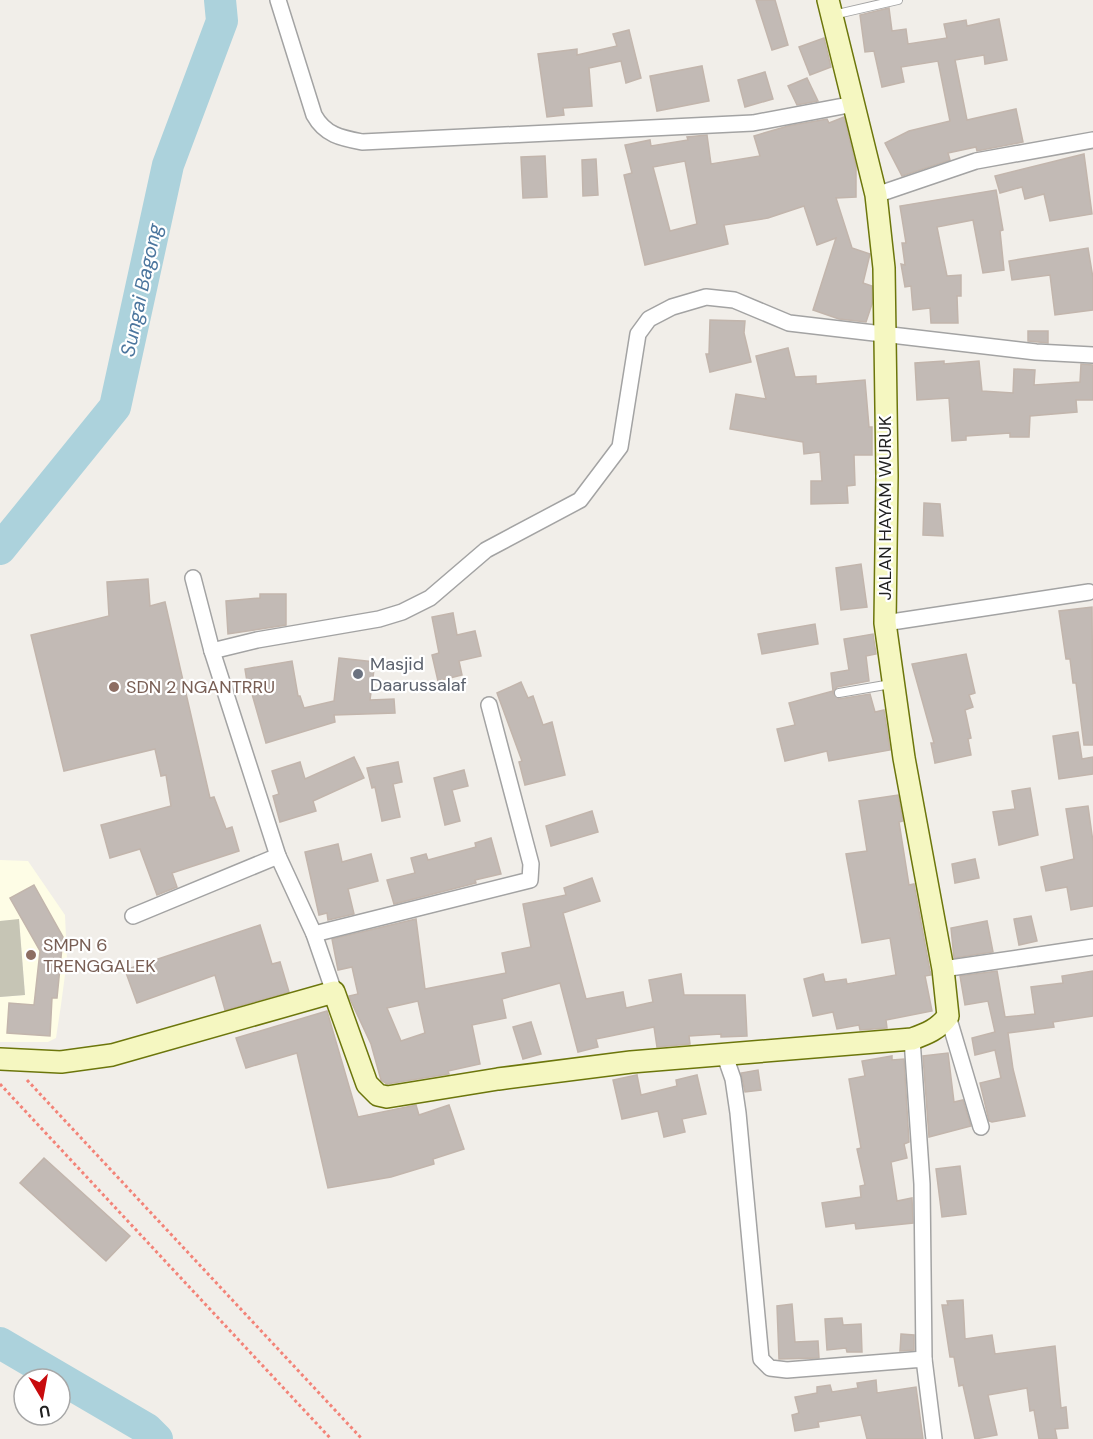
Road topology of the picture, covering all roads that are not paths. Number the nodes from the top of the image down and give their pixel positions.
1 (278, 0) edge
2 (898, 0) edge
3 (830, 8) edge
4 (854, 104) junction
5 (1093, 140) edge
6 (876, 195) junction
7 (885, 335) junction
8 (1093, 355) edge
9 (193, 578) dead end
10 (1089, 592) dead end
11 (885, 623) junction
12 (212, 651) junction
13 (893, 684) junction
14 (838, 693) dead end
15 (489, 705) dead end
16 (278, 856) junction
17 (133, 916) dead end
18 (314, 934) junction
19 (1093, 947) edge
20 (943, 969) junction
21 (334, 992) junction
22 (948, 1016) junction
23 (912, 1039) junction
24 (725, 1056) junction
25 (4, 1059) edge
26 (981, 1127) dead end
27 (924, 1359) junction
28 (934, 1439) edge

1 - 4 street
2 - 3 lane
3 - 4 street, JALAN HAYAM WURUK
4 - 6 street, JALAN HAYAM WURUK
5 - 6 street
6 - 7 street, JALAN HAYAM WURUK
7 - 8 street
7 - 11 street, JALAN HAYAM WURUK
7 - 12 street
9 - 12 street
10 - 11 street
11 - 13 street, JALAN HAYAM WURUK
12 - 16 street
13 - 14 lane
13 - 20 street, JALAN HAYAM WURUK
15 - 18 street
16 - 17 street
16 - 18 street
18 - 21 street
19 - 20 street
20 - 22 street, JALAN HAYAM WURUK
21 - 24 street
21 - 25 street
22 - 23 street
22 - 26 street
23 - 24 street
23 - 27 street
24 - 27 street
27 - 28 street

